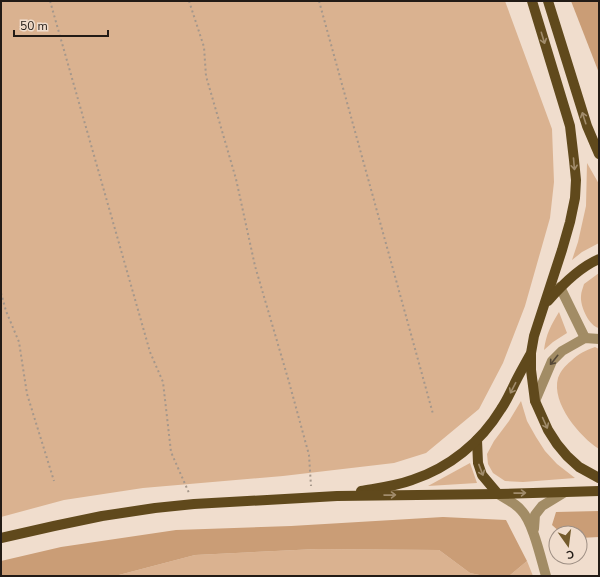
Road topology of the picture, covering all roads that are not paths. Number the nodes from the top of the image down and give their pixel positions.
1 (532, 1) edge
2 (548, 1) edge
3 (599, 154) edge
4 (599, 259) edge
5 (560, 287) junction
6 (545, 304) junction
7 (585, 338) junction
8 (599, 339) edge
9 (531, 353) junction
10 (535, 401) junction
11 (477, 440) junction
12 (599, 478) edge
13 (599, 491) edge
14 (565, 492) junction
15 (498, 494) junction
16 (337, 496) junction
17 (533, 533) junction
18 (1, 538) edge
19 (546, 576) edge

1 -> 6 main road
3 -> 2 main road
4 - 5 main road
5 - 6 main road
5 - 7 street
6 - 9 main road
7 - 8 street
7 -> 10 street
9 - 10 main road
9 -> 11 main road
10 -> 12 main road
11 -> 15 main road
11 - 16 main road
13 - 14 main road
15 -> 14 main road
14 - 17 street
16 -> 15 main road
15 - 17 street
16 - 18 main road
17 - 19 street

